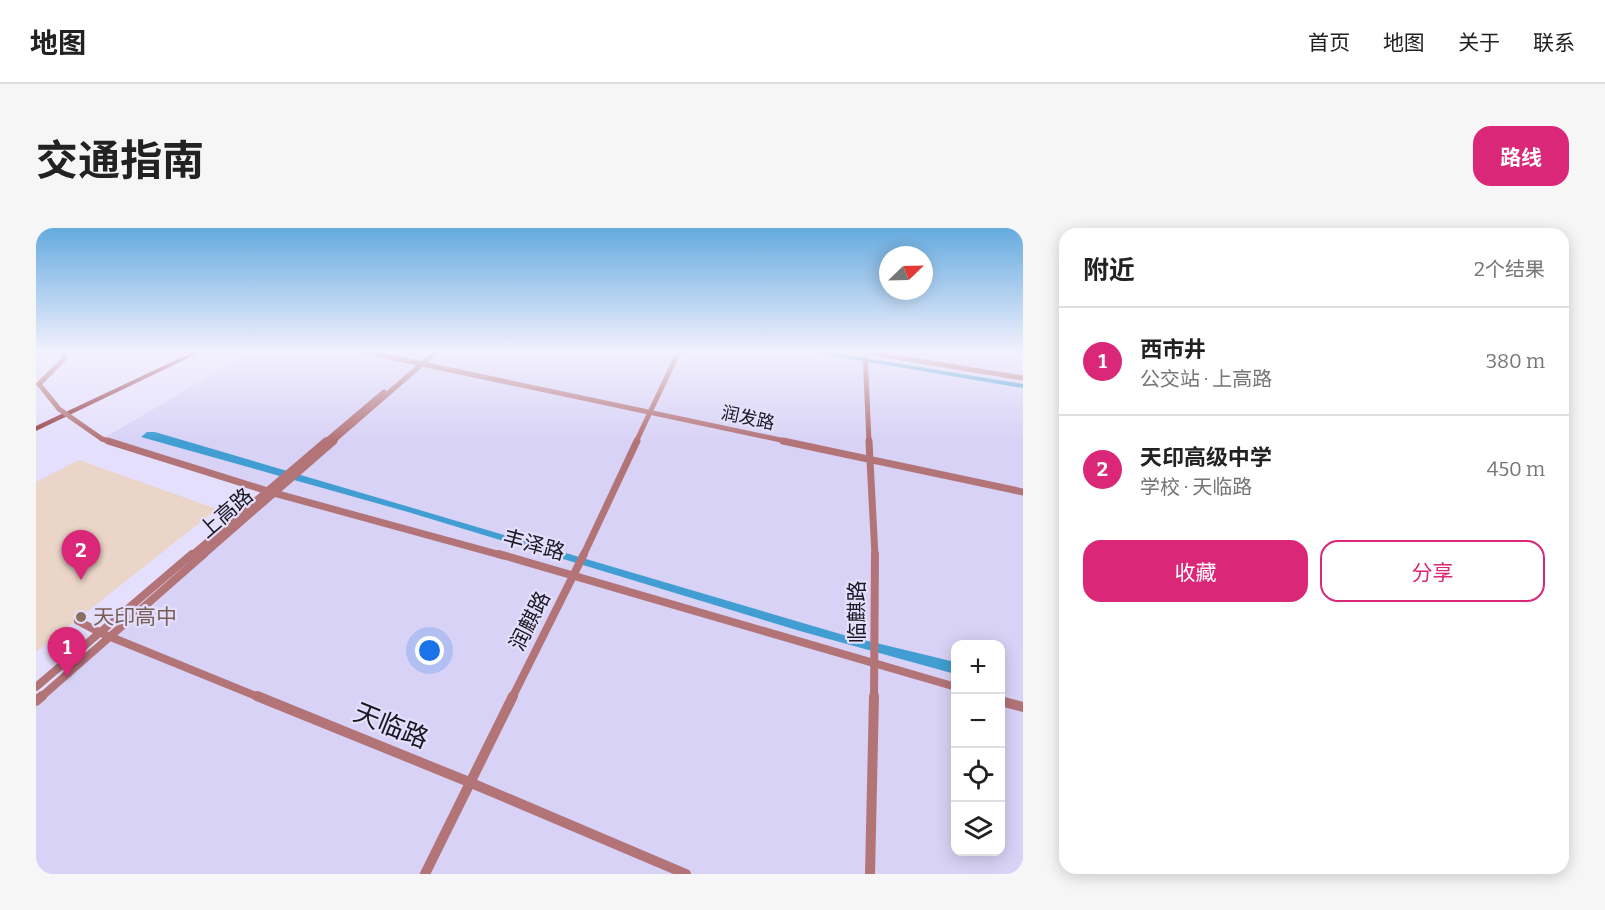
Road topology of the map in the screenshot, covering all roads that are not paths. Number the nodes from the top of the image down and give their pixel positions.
1 (42, 381) edge
2 (126, 381) edge
3 (137, 381) edge
4 (400, 381) edge
5 (504, 381) edge
6 (664, 381) edge
7 (864, 381) edge
8 (650, 411) junction
9 (36, 423) edge
10 (36, 429) edge
11 (868, 459) junction
12 (269, 492) junction
13 (1023, 492) edge
14 (574, 575) junction
15 (78, 621) dead end
16 (106, 635) junction
17 (875, 663) junction
18 (951, 686) edge
19 (36, 687) edge
20 (36, 701) edge
21 (1005, 702) edge
22 (1023, 707) edge
23 (469, 782) junction
24 (425, 874) edge
25 (686, 874) edge
26 (870, 874) edge

1 - 12 street, 丰泽路, bridge
2 - 9 highway
3 - 10 highway
4 - 12 street, 上高路
5 - 8 street, 润发路
6 - 8 street, 润麒路
7 - 11 street, 临麒路
8 - 11 street, 润发路
8 - 14 street, 润麒路
11 - 13 street, 润发路
11 - 17 street, 临麒路
12 - 14 street, 丰泽路
12 - 16 street, 上高路
14 - 17 street, 丰泽路
14 - 23 street, 润麒路
15 - 16 street, 天临路
16 - 19 street, 上高路
16 - 20 street, 上高路
16 - 23 street, 天临路
17 - 18 street, 丰泽路
17 - 26 street, 临麒路
21 - 22 street
23 - 24 street, 润麒路
23 - 25 street, 天临路

